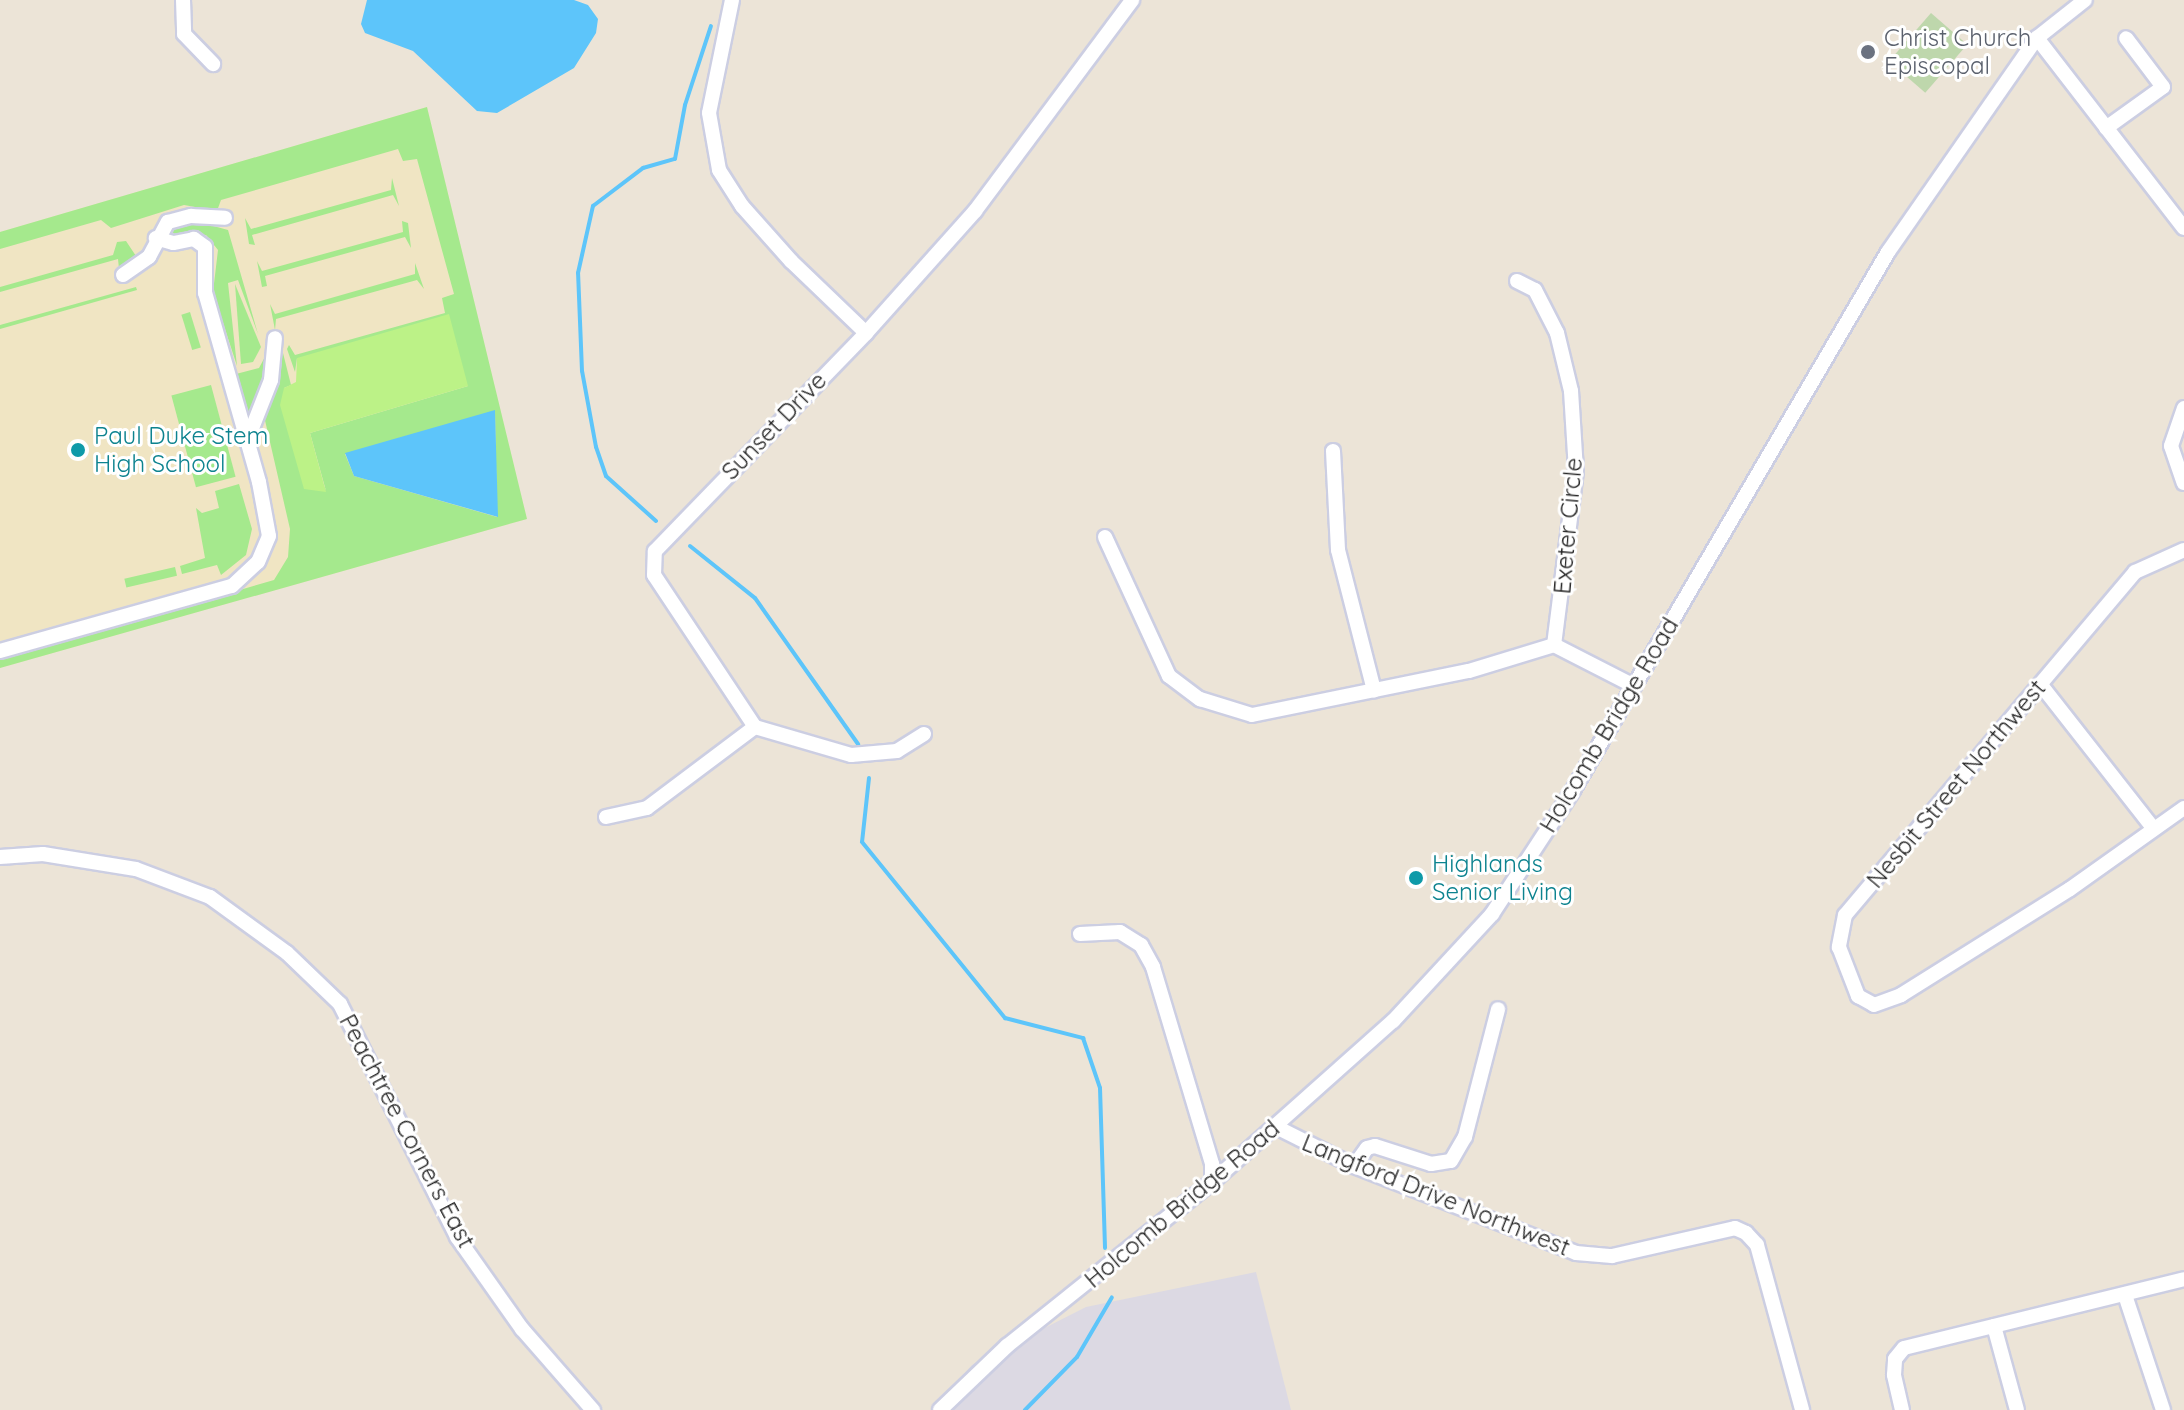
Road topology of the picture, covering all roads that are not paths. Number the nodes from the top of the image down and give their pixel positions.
1 (183, 0) edge
2 (732, 0) edge
3 (1132, 0) edge
4 (2085, 0) edge
5 (2037, 38) junction
6 (2126, 38) dead end
7 (213, 64) dead end
8 (2106, 128) junction
9 (225, 218) dead end
10 (2184, 228) edge
11 (156, 238) junction
12 (123, 275) dead end
13 (1517, 281) dead end
14 (866, 333) junction
15 (275, 338) dead end
16 (2184, 408) edge
17 (247, 441) junction
18 (1333, 451) dead end
19 (2184, 483) edge
20 (1105, 537) dead end
21 (2184, 550) edge
22 (1554, 645) junction
23 (0, 651) edge
24 (2041, 685) junction
25 (1634, 686) junction
26 (1374, 690) junction
27 (755, 727) junction
28 (924, 734) dead end
29 (2184, 808) edge
30 (606, 817) dead end
31 (2153, 828) junction
32 (0, 857) edge
33 (1080, 934) dead end
34 (1498, 1009) dead end
35 (1274, 1126) junction
36 (1354, 1166) junction
37 (1212, 1182) junction
38 (2184, 1279) edge
39 (2125, 1295) junction
40 (1994, 1326) junction
41 (593, 1410) edge
42 (940, 1410) edge
43 (1802, 1410) edge
44 (1902, 1410) edge
45 (2017, 1410) edge
46 (2163, 1410) edge

1 - 7 street
2 - 14 street
3 - 14 street, Sunset Drive
4 - 5 street, Holcomb Bridge Road
5 - 8 street
5 - 25 street, Holcomb Bridge Road
6 - 8 street
8 - 10 street
9 - 11 street
11 - 12 street
11 - 17 street
13 - 22 street, Exeter Circle
14 - 27 street, Sunset Drive
15 - 17 street
16 - 19 street
17 - 23 street
18 - 26 street
20 - 26 street
21 - 24 street, Nesbit Street Northwest
22 - 25 street
22 - 26 street
24 - 31 street
24 - 31 street, Nesbit Street Northwest
25 - 35 street, Holcomb Bridge Road
27 - 28 street
27 - 30 street
29 - 31 street, Nesbit Street Northwest
32 - 41 street, Peachtree Corners East
33 - 37 street
34 - 36 street
35 - 36 street, Langford Drive Northwest
35 - 37 street, Holcomb Bridge Road
36 - 43 street, Langford Drive Northwest
37 - 42 street, Holcomb Bridge Road
38 - 39 street
39 - 40 street
39 - 46 street
40 - 44 street
40 - 45 street

